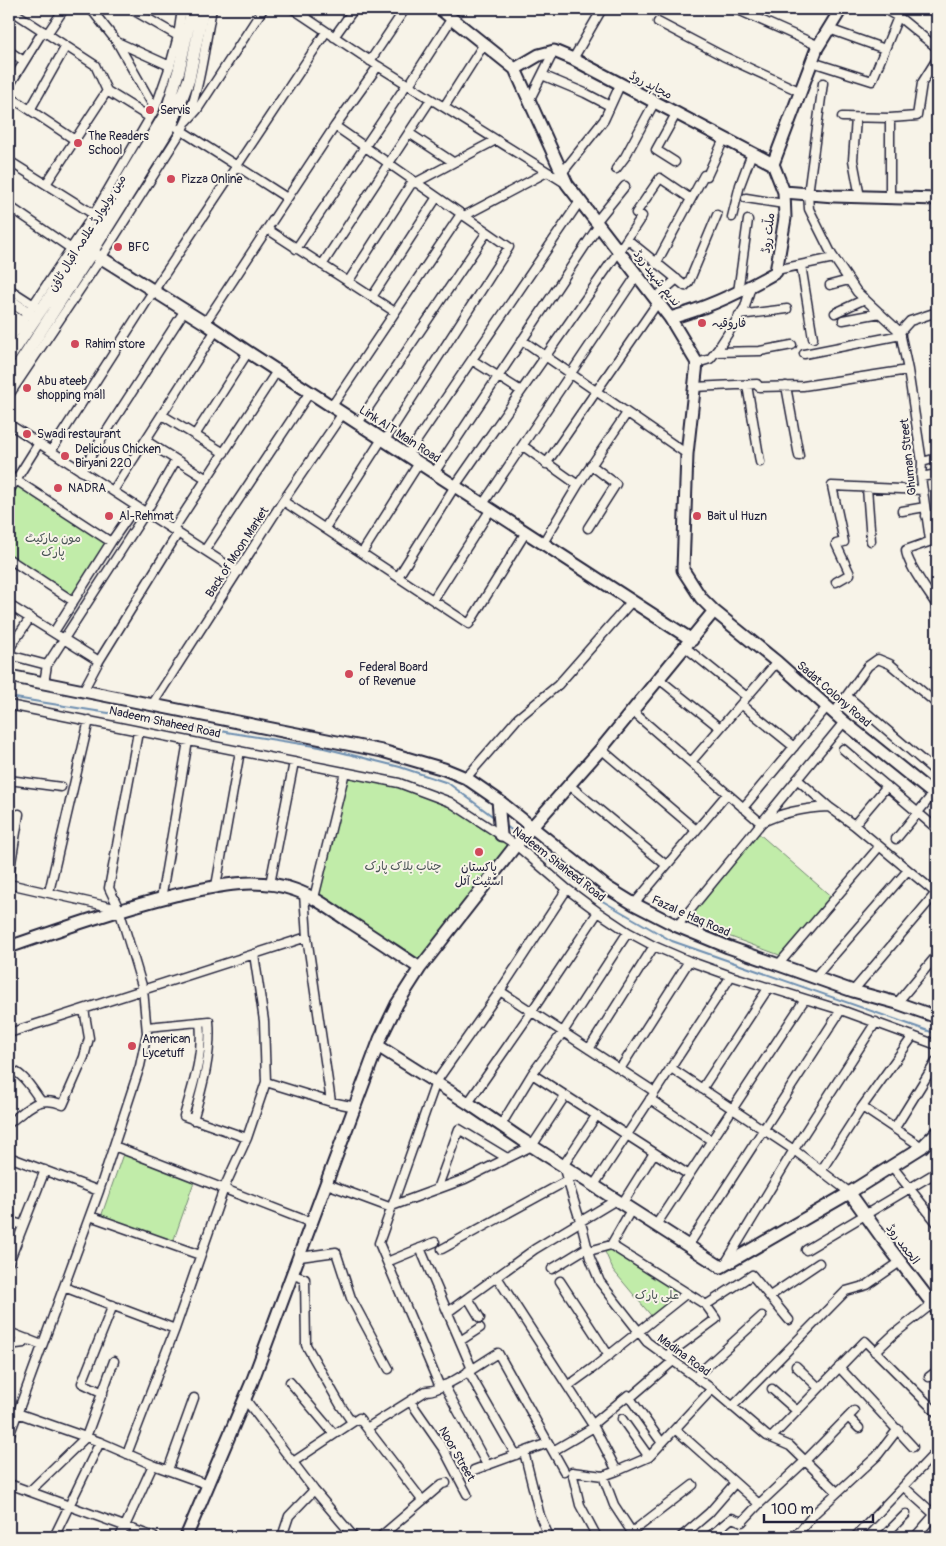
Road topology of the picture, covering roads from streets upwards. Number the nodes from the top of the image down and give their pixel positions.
1 (9, 9) edge
2 (64, 9) edge
3 (91, 9) edge
4 (131, 9) edge
5 (182, 9) edge
6 (192, 9) edge
7 (203, 9) edge
8 (212, 9) edge
9 (263, 9) edge
10 (293, 9) edge
11 (354, 9) edge
12 (405, 9) edge
13 (440, 9) edge
14 (602, 9) edge
15 (736, 9) edge
16 (841, 9) edge
17 (884, 9) edge
18 (752, 12) edge
19 (898, 17) junction
20 (452, 18) junction
21 (658, 22) dead end
22 (829, 29) junction
23 (326, 32) junction
24 (45, 33) junction
25 (178, 36) junction
26 (334, 37) junction
27 (117, 42) junction
28 (484, 44) junction
29 (66, 46) junction
30 (819, 46) junction
31 (937, 48) edge
32 (885, 49) junction
33 (9, 51) edge
34 (554, 51) junction
35 (573, 59) junction
36 (937, 59) edge
37 (24, 61) junction
38 (370, 61) junction
39 (812, 62) junction
40 (170, 66) junction
41 (378, 66) junction
42 (515, 70) junction
43 (542, 75) junction
44 (823, 83) dead end
45 (408, 84) junction
46 (620, 85) junction
47 (9, 86) edge
48 (107, 91) junction
49 (801, 92) junction
50 (9, 96) edge
51 (431, 99) junction
52 (529, 101) junction
53 (654, 103) junction
54 (610, 106) junction
55 (444, 107) junction
56 (155, 109) junction
57 (30, 110) junction
58 (676, 114) junction
59 (150, 117) junction
60 (842, 117) dead end
61 (856, 118) junction
62 (890, 118) junction
63 (186, 122) junction
64 (172, 124) junction
65 (335, 126) junction
66 (182, 130) junction
67 (409, 133) junction
68 (724, 139) junction
69 (74, 140) junction
70 (496, 140) junction
71 (365, 148) junction
72 (752, 153) junction
73 (9, 161) edge
74 (453, 162) junction
75 (675, 162) dead end
76 (388, 164) junction
77 (774, 164) junction
78 (236, 166) junction
79 (616, 169) dead end
80 (547, 172) junction
81 (562, 173) junction
82 (414, 182) junction
83 (46, 184) junction
84 (567, 184) junction
85 (625, 186) dead end
86 (784, 192) junction
87 (808, 194) junction
88 (437, 197) junction
89 (860, 197) junction
90 (287, 198) junction
91 (746, 198) dead end
92 (890, 198) junction
93 (691, 199) junction
94 (937, 199) edge
95 (580, 201) junction
96 (784, 204) junction
97 (9, 206) edge
98 (462, 215) junction
99 (717, 215) dead end
100 (98, 217) junction
101 (732, 217) dead end
102 (748, 220) dead end
103 (597, 224) junction
104 (267, 229) junction
105 (487, 232) junction
106 (627, 240) junction
107 (296, 249) junction
108 (619, 252) junction
109 (86, 253) junction
110 (834, 258) junction
111 (656, 264) junction
112 (322, 265) junction
113 (800, 265) junction
114 (776, 270) junction
115 (638, 275) junction
116 (676, 279) junction
117 (849, 280) junction
118 (348, 282) junction
119 (830, 285) dead end
120 (751, 286) junction
121 (9, 289) edge
122 (154, 290) junction
123 (738, 292) junction
124 (372, 297) junction
125 (865, 299) junction
126 (9, 300) edge
127 (656, 300) junction
128 (787, 309) dead end
129 (185, 310) junction
130 (34, 311) junction
131 (395, 312) junction
132 (937, 312) edge
133 (835, 313) dead end
134 (880, 313) junction
135 (9, 314) edge
136 (739, 315) junction
137 (670, 318) junction
138 (842, 320) dead end
139 (9, 322) edge
140 (205, 323) junction
141 (23, 328) junction
142 (216, 330) junction
143 (900, 334) junction
144 (813, 338) dead end
145 (522, 340) junction
146 (9, 341) edge
147 (792, 345) dead end
148 (248, 352) junction
149 (716, 352) junction
150 (804, 354) dead end
151 (546, 356) junction
152 (9, 358) edge
153 (472, 360) junction
154 (697, 363) junction
155 (908, 370) junction
156 (277, 371) junction
157 (571, 374) junction
158 (498, 376) junction
159 (9, 380) edge
160 (747, 385) junction
161 (786, 386) junction
162 (694, 387) junction
163 (521, 391) junction
164 (596, 391) junction
165 (310, 392) junction
166 (9, 396) edge
167 (332, 406) junction
168 (627, 413) junction
169 (343, 414) junction
170 (162, 415) junction
171 (358, 423) junction
172 (9, 424) edge
173 (195, 435) junction
174 (383, 440) junction
175 (146, 441) junction
176 (39, 443) junction
177 (523, 446) junction
178 (51, 451) junction
179 (224, 453) junction
180 (687, 454) junction
181 (407, 455) junction
182 (799, 456) dead end
183 (937, 458) edge
184 (176, 460) junction
185 (760, 462) dead end
186 (922, 462) junction
187 (419, 463) junction
188 (546, 464) junction
189 (592, 465) junction
190 (82, 470) junction
191 (434, 473) junction
192 (937, 474) edge
193 (921, 478) junction
194 (207, 479) junction
195 (16, 480) junction
196 (578, 485) junction
197 (455, 486) junction
198 (867, 488) junction
199 (113, 490) junction
200 (923, 490) junction
201 (9, 491) edge
202 (283, 501) junction
203 (136, 506) junction
204 (487, 507) junction
205 (925, 507) junction
206 (902, 511) dead end
207 (146, 512) junction
208 (937, 514) edge
209 (926, 516) junction
210 (325, 528) junction
211 (588, 528) dead end
212 (176, 531) junction
213 (526, 532) junction
214 (934, 540) edge
215 (871, 541) dead end
216 (111, 542) junction
217 (543, 543) junction
218 (205, 550) junction
219 (362, 553) junction
220 (9, 559) edge
221 (238, 572) junction
222 (398, 577) junction
223 (836, 582) dead end
224 (433, 600) junction
225 (73, 601) junction
226 (632, 601) junction
227 (9, 605) edge
228 (937, 606) edge
229 (714, 611) junction
230 (30, 618) junction
231 (54, 632) junction
232 (64, 638) junction
233 (688, 644) junction
234 (9, 649) edge
235 (9, 654) edge
236 (98, 661) junction
237 (777, 662) junction
238 (47, 665) junction
239 (9, 676) edge
240 (659, 679) junction
241 (44, 683) junction
242 (83, 691) junction
243 (847, 696) junction
244 (747, 697) junction
245 (741, 704) junction
246 (937, 704) edge
247 (9, 705) edge
248 (152, 705) junction
249 (831, 710) junction
250 (632, 711) junction
251 (89, 720) junction
252 (844, 722) junction
253 (720, 728) junction
254 (138, 732) junction
255 (188, 741) junction
256 (794, 747) junction
257 (601, 749) junction
258 (843, 749) dead end
259 (240, 751) junction
260 (294, 762) junction
261 (691, 762) junction
262 (345, 772) junction
263 (937, 773) edge
264 (466, 778) junction
265 (797, 779) junction
266 (9, 780) edge
267 (568, 784) junction
268 (887, 786) junction
269 (60, 787) dead end
270 (727, 794) junction
271 (935, 796) edge
272 (498, 800) junction
273 (829, 807) junction
274 (743, 808) junction
275 (918, 813) junction
276 (19, 814) dead end
277 (761, 823) junction
278 (854, 825) junction
279 (530, 828) junction
280 (937, 829) edge
281 (696, 830) junction
282 (501, 834) junction
283 (896, 839) dead end
284 (517, 844) junction
285 (879, 847) junction
286 (666, 865) junction
287 (908, 870) junction
288 (9, 876) edge
289 (9, 884) edge
290 (270, 884) junction
291 (216, 886) junction
292 (567, 889) junction
293 (49, 892) junction
294 (937, 893) edge
295 (309, 896) junction
296 (161, 899) junction
297 (634, 904) junction
298 (120, 910) junction
299 (598, 912) junction
300 (676, 926) junction
301 (628, 932) junction
302 (307, 937) junction
303 (654, 946) junction
304 (9, 947) edge
305 (254, 954) junction
306 (937, 955) edge
307 (689, 961) junction
308 (778, 965) junction
309 (420, 968) junction
310 (730, 976) junction
311 (815, 977) junction
312 (769, 987) junction
313 (143, 989) junction
314 (500, 991) junction
315 (853, 991) junction
316 (805, 998) junction
317 (897, 1003) junction
318 (84, 1009) junction
319 (841, 1010) junction
320 (532, 1011) junction
321 (936, 1014) edge
322 (876, 1022) junction
323 (147, 1027) junction
324 (563, 1032) junction
325 (9, 1033) edge
326 (912, 1036) junction
327 (937, 1045) edge
328 (378, 1046) junction
329 (589, 1049) junction
330 (937, 1060) edge
331 (671, 1068) junction
332 (620, 1069) junction
333 (9, 1070) edge
334 (532, 1074) junction
335 (266, 1082) junction
336 (436, 1082) junction
337 (702, 1089) junction
338 (653, 1095) junction
339 (565, 1096) junction
340 (41, 1101) junction
341 (331, 1102) junction
342 (468, 1103) junction
343 (356, 1106) junction
344 (862, 1107) junction
345 (733, 1110) junction
346 (596, 1116) junction
347 (9, 1123) edge
348 (501, 1125) junction
349 (895, 1128) junction
350 (762, 1129) junction
351 (937, 1132) edge
352 (627, 1135) junction
353 (247, 1138) junction
354 (712, 1141) junction
355 (114, 1146) junction
356 (532, 1146) junction
357 (922, 1147) junction
358 (794, 1150) junction
359 (654, 1153) junction
360 (9, 1158) edge
361 (507, 1158) junction
362 (891, 1165) junction
363 (563, 1166) junction
364 (45, 1170) junction
365 (821, 1171) junction
366 (937, 1172) edge
367 (689, 1175) junction
368 (573, 1178) junction
369 (327, 1184) junction
370 (594, 1185) junction
371 (224, 1188) junction
372 (438, 1189) junction
373 (910, 1189) junction
374 (99, 1192) junction
375 (849, 1192) junction
376 (394, 1205) junction
377 (623, 1205) junction
378 (90, 1216) junction
379 (866, 1216) junction
380 (9, 1220) edge
381 (581, 1222) junction
382 (312, 1223) junction
383 (937, 1223) edge
384 (23, 1225) junction
385 (656, 1225) junction
386 (435, 1242) dead end
387 (611, 1245) junction
388 (688, 1246) junction
389 (420, 1248) junction
390 (442, 1249) dead end
391 (588, 1249) junction
392 (806, 1250) dead end
393 (200, 1255) junction
394 (300, 1257) junction
395 (9, 1262) edge
396 (387, 1262) junction
397 (900, 1262) junction
398 (818, 1263) dead end
399 (724, 1265) junction
400 (552, 1269) dead end
401 (293, 1276) junction
402 (497, 1277) junction
403 (560, 1281) dead end
404 (64, 1287) junction
405 (686, 1293) junction
406 (770, 1296) junction
407 (468, 1298) junction
408 (114, 1305) junction
409 (706, 1305) junction
410 (935, 1307) edge
411 (448, 1312) junction
412 (762, 1316) dead end
413 (480, 1318) dead end
414 (789, 1320) dead end
415 (480, 1328) dead end
416 (175, 1329) junction
417 (9, 1332) edge
418 (638, 1332) junction
419 (28, 1339) junction
420 (460, 1341) junction
421 (9, 1345) edge
422 (42, 1345) junction
423 (875, 1352) junction
424 (609, 1356) junction
425 (666, 1356) junction
426 (674, 1361) junction
427 (114, 1362) dead end
428 (796, 1366) dead end
429 (839, 1368) junction
430 (389, 1369) dead end
431 (470, 1370) junction
432 (937, 1371) edge
433 (695, 1377) junction
434 (930, 1377) dead end
435 (290, 1382) dead end
436 (442, 1386) junction
437 (568, 1386) junction
438 (819, 1388) junction
439 (712, 1389) junction
440 (772, 1390) dead end
441 (102, 1393) junction
442 (194, 1398) dead end
443 (630, 1398) junction
444 (245, 1399) junction
445 (410, 1401) junction
446 (732, 1406) junction
447 (797, 1411) junction
448 (854, 1411) dead end
449 (17, 1413) junction
450 (937, 1413) edge
451 (848, 1417) junction
452 (622, 1419) dead end
453 (352, 1422) junction
454 (594, 1426) junction
455 (367, 1428) junction
456 (859, 1428) dead end
457 (675, 1429) junction
458 (898, 1430) junction
459 (334, 1434) junction
460 (9, 1436) edge
461 (86, 1437) junction
462 (771, 1438) junction
463 (100, 1442) junction
464 (548, 1443) junction
465 (662, 1443) junction
466 (913, 1447) dead end
467 (553, 1451) junction
468 (937, 1451) edge
469 (520, 1453) junction
470 (127, 1454) junction
471 (649, 1457) junction
472 (806, 1461) junction
473 (293, 1462) junction
474 (153, 1465) junction
475 (487, 1465) junction
476 (168, 1470) junction
477 (474, 1470) dead end
478 (564, 1471) dead end
479 (617, 1471) junction
480 (603, 1476) junction
481 (735, 1482) junction
482 (446, 1483) dead end
483 (9, 1484) edge
484 (209, 1485) junction
485 (693, 1485) dead end
486 (904, 1487) junction
487 (314, 1490) junction
488 (30, 1491) junction
489 (837, 1492) junction
490 (466, 1494) dead end
491 (422, 1500) junction
492 (759, 1504) junction
493 (69, 1506) junction
494 (906, 1514) dead end
495 (936, 1514) edge
496 (125, 1527) junction
497 (634, 1535) edge
498 (54, 1537) edge
499 (120, 1537) edge
500 (154, 1537) edge
501 (186, 1537) edge
502 (282, 1537) edge
503 (354, 1537) edge
504 (380, 1537) edge
505 (550, 1537) edge
506 (598, 1537) edge
507 (681, 1537) edge
508 (709, 1537) edge
509 (791, 1537) edge
510 (855, 1537) edge
511 (883, 1537) edge
512 (915, 1537) edge

1 - 24 street
2 - 24 street
3 - 27 street
4 - 25 street
5 - 25 street
6 - 100 street, مین بولیوارڈ علامہ اقبال ٹاؤن
7 - 64 street, مین بولیوارڈ علامہ اقبال ٹاؤن
8 - 63 street
9 - 63 street
10 - 23 street
11 - 26 street
12 - 38 street
13 - 20 street, ندیم شہید روڈ
14 - 35 street
15 - 18 street
16 - 22 street
17 - 19 street
18 - 30 street
19 - 31 street
19 - 32 street
20 - 28 street, ندیم شہید روڈ
20 - 45 street
21 - 49 street
22 - 30 street
22 - 32 street
23 - 26 street
23 - 78 street
24 - 29 street
24 - 37 street
25 - 40 street
26 - 38 street
27 - 40 street
27 - 56 street
28 - 42 street, ندیم شہید روڈ
28 - 55 street
29 - 48 street
29 - 57 street
30 - 39 street
32 - 39 street
33 - 37 street
34 - 35 street, مجاہد روڈ
34 - 42 street
34 - 43 street
35 - 46 street, مجاہد روڈ
36 - 62 street
37 - 47 street
38 - 41 street
39 - 49 street
40 - 56 street
41 - 45 street
41 - 65 street
42 - 52 street, ندیم شہید روڈ
43 - 52 street
43 - 54 street
44 - 87 street
45 - 51 street
45 - 71 street
46 - 53 street, مجاہد روڈ
46 - 54 street
48 - 59 street
48 - 69 street
49 - 77 street
50 - 57 street
51 - 55 street
51 - 67 street
52 - 81 street, ندیم شہید روڈ
53 - 58 street, مجاہد روڈ
53 - 79 street
54 - 81 street
55 - 70 street
56 - 59 street
57 - 69 street
58 - 68 street, مجاہد روڈ
58 - 75 street
59 - 100 street
60 - 61 street
61 - 62 street
61 - 89 street
62 - 92 street
63 - 66 street
64 - 66 street
64 - 109 street, مین بولیوارڈ علامہ اقبال ٹاؤن
65 - 71 street
65 - 90 street
66 - 78 street
66 - 109 street
67 - 74 street
67 - 76 street
68 - 72 street, مجاہد روڈ
68 - 93 street
69 - 83 street
70 - 74 street
70 - 80 street
71 - 76 street
71 - 107 street
72 - 77 street, مجاہد روڈ
72 - 101 street
73 - 83 street
74 - 82 street
76 - 82 street
76 - 112 street
77 - 86 street, ملّت روڈ
78 - 90 street
78 - 122 street
80 - 84 street
80 - 98 street
81 - 84 street, ندیم شہید روڈ
82 - 88 street
82 - 118 street
83 - 100 street
84 - 95 street, ندیم شہید روڈ
85 - 103 street
86 - 87 street
86 - 96 street, ملّت روڈ
87 - 89 street
87 - 110 street
88 - 98 street
88 - 124 street
89 - 92 street
90 - 104 street
91 - 96 street
92 - 94 street
93 - 106 street
93 - 111 street
95 - 103 street, ندیم شہید روڈ
95 - 153 street
96 - 114 street, ملّت روڈ
97 - 109 street
98 - 105 street
98 - 131 street
99 - 116 street
100 - 109 street, مین بولیوارڈ علامہ اقبال ٹاؤن
102 - 123 street
103 - 108 street, ندیم شہید روڈ
103 - 145 street
104 - 107 street
104 - 140 street
105 - 171 street
105 - 174 street
106 - 108 street
106 - 111 street
107 - 112 street
108 - 115 street, ندیم شہید روڈ
108 - 151 street
109 - 122 street, Link AIT Main Road
109 - 130 street, مین بولیوارڈ علامہ اقبال ٹاؤن
109 - 159 street, مین بولیوارڈ علامہ اقبال ٹاؤن
109 - 166 street
110 - 113 street
110 - 117 street
111 - 116 street
112 - 118 street
113 - 114 street
113 - 144 street
114 - 120 street, ملّت روڈ
115 - 127 street, ندیم شہید روڈ
115 - 157 street
116 - 127 street
117 - 119 street
117 - 125 street
118 - 124 street
120 - 123 street, ملّت روڈ
120 - 136 street
121 - 130 street
122 - 129 street, Link AIT Main Road
122 - 178 street
123 - 137 street, ملّت روڈ
124 - 131 street
125 - 133 street
125 - 134 street
126 - 130 street
127 - 137 street, ندیم شہید روڈ
127 - 164 street
128 - 136 street
129 - 140 street, Link AIT Main Road
129 - 190 street
130 - 141 street, مین بولیوارڈ علامہ اقبال ٹاؤن
131 - 167 street
132 - 143 street
134 - 138 street
134 - 143 street
135 - 141 street
136 - 149 street
137 - 154 street, ندیم شہید روڈ
139 - 141 street
140 - 142 street, Link AIT Main Road
141 - 146 street
141 - 152 street, مین بولیوارڈ علامہ اقبال ٹاؤن
142 - 148 street, Link AIT Main Road
142 - 170 street
143 - 150 street
143 - 155 street, Ghuman Street
145 - 151 street
145 - 158 street
147 - 149 street
148 - 156 street, Link AIT Main Road
148 - 173 street
149 - 154 street
151 - 157 street
151 - 163 street
153 - 158 street
153 - 181 street
154 - 162 street
155 - 161 street
155 - 186 street, Ghuman Street
156 - 165 street, Link AIT Main Road
156 - 179 street
157 - 164 street
157 - 177 street
158 - 163 street
158 - 191 street
160 - 161 street
160 - 162 street
160 - 185 street
161 - 182 street
162 - 180 street
163 - 197 street
164 - 168 street
164 - 188 street
165 - 167 street, Link AIT Main Road
165 - 218 street
167 - 169 street, Link AIT Main Road
168 - 180 street
168 - 189 street
169 - 171 street, Link AIT Main Road
169 - 202 street, Back of Moon Market
170 - 173 street
170 - 175 street
171 - 174 street, Link AIT Main Road
172 - 176 street
173 - 179 street
174 - 181 street, Link AIT Main Road
174 - 210 street
175 - 184 street
175 - 199 street
176 - 178 street
176 - 195 street
177 - 188 street
177 - 204 street
178 - 190 street
179 - 194 street
180 - 229 street
181 - 187 street, Link AIT Main Road
183 - 186 street
184 - 194 street
184 - 207 street
186 - 193 street, Ghuman Street
187 - 191 street, Link AIT Main Road
187 - 219 street
188 - 196 street
189 - 196 street
189 - 211 street
190 - 199 street
191 - 197 street, Link AIT Main Road
192 - 193 street
193 - 200 street, Ghuman Street
194 - 212 street
195 - 201 street
195 - 216 street
196 - 217 street
197 - 204 street, Link AIT Main Road
197 - 222 street
198 - 200 street
198 - 215 street
198 - 223 street
199 - 203 street
200 - 205 street, Ghuman Street
202 - 210 street
202 - 221 street, Back of Moon Market
203 - 207 street
203 - 216 street
204 - 213 street, Link AIT Main Road
204 - 224 street
205 - 206 street
205 - 209 street, Ghuman Street
207 - 212 street
207 - 232 street
208 - 209 street
209 - 214 street, Ghuman Street
210 - 219 street
212 - 218 street
212 - 236 street
213 - 217 street, Link AIT Main Road
213 - 224 street
214 - 228 street
216 - 225 street
217 - 226 street, Link AIT Main Road
218 - 221 street
219 - 222 street
220 - 225 street
221 - 248 street, Back of Moon Market
222 - 224 street
225 - 231 street
226 - 233 street, Link AIT Main Road
226 - 264 street
227 - 230 street
229 - 233 street
229 - 237 street, Sadat Colony Road
230 - 231 street
230 - 234 street
231 - 232 street
232 - 236 street
232 - 238 street
233 - 240 street
233 - 244 street
235 - 238 street
236 - 242 street
237 - 244 street
237 - 249 street, Sadat Colony Road
238 - 241 street
239 - 241 street, Nadeem Shaheed Road
240 - 250 street
240 - 253 street
241 - 242 street, Nadeem Shaheed Road
242 - 248 street, Nadeem Shaheed Road
243 - 246 street
243 - 249 street
243 - 263 street
244 - 245 street
245 - 253 street
245 - 256 street
247 - 251 street, Nadeem Shaheed Road
248 - 264 street, Nadeem Shaheed Road
249 - 252 street, Sadat Colony Road
249 - 256 street
250 - 257 street
250 - 261 street
251 - 254 street, Nadeem Shaheed Road
251 - 293 street
252 - 265 street
252 - 271 street, Sadat Colony Road
253 - 261 street
254 - 255 street, Nadeem Shaheed Road
254 - 298 street
255 - 259 street, Nadeem Shaheed Road
255 - 296 street
256 - 274 street
257 - 267 street
257 - 281 street
258 - 268 street
259 - 260 street, Nadeem Shaheed Road
259 - 291 street
260 - 262 street, Nadeem Shaheed Road
260 - 290 street
261 - 270 street
262 - 282 street, Nadeem Shaheed Road
262 - 295 street
264 - 272 street, Fazal e Haq Road
265 - 273 street
265 - 277 street
266 - 269 street
267 - 279 street
267 - 286 street
268 - 275 street
268 - 278 street
270 - 274 street
270 - 281 street
271 - 275 street
272 - 279 street, Fazal e Haq Road
272 - 282 street
273 - 277 street
273 - 278 street
274 - 277 street
275 - 280 street
275 - 283 street
276 - 288 street
277 - 300 street
278 - 285 street
279 - 284 street
279 - 297 street, Fazal e Haq Road
281 - 286 street
282 - 284 street, Nadeem Shaheed Road
284 - 292 street, Nadeem Shaheed Road
284 - 309 street
285 - 287 street
285 - 308 street
286 - 297 street
287 - 294 street
287 - 311 street
289 - 293 street
290 - 291 street
290 - 295 street
291 - 296 street
292 - 299 street, Nadeem Shaheed Road
292 - 314 street
293 - 298 street
294 - 315 street
295 - 302 street
295 - 309 street
296 - 298 street
297 - 300 street, Fazal e Haq Road
298 - 304 street
298 - 313 street
299 - 301 street, Nadeem Shaheed Road
299 - 320 street
300 - 308 street, Fazal e Haq Road
301 - 303 street, Nadeem Shaheed Road
301 - 324 street
302 - 305 street
302 - 341 street
303 - 307 street, Nadeem Shaheed Road
303 - 329 street
305 - 313 street
305 - 335 street
306 - 317 street
307 - 310 street, Nadeem Shaheed Road
307 - 332 street
308 - 311 street, Fazal e Haq Road
309 - 328 street
310 - 312 street, Nadeem Shaheed Road
310 - 331 street
311 - 315 street, Fazal e Haq Road
312 - 316 street, Nadeem Shaheed Road
312 - 337 street
313 - 318 street
313 - 323 street
314 - 320 street
314 - 336 street
315 - 317 street, Fazal e Haq Road
316 - 319 street, Nadeem Shaheed Road
316 - 345 street
317 - 321 street, Fazal e Haq Road
318 - 325 street
318 - 340 street
319 - 322 street, Nadeem Shaheed Road
319 - 350 street
320 - 324 street
320 - 342 street
322 - 326 street, Nadeem Shaheed Road
322 - 358 street
323 - 353 street
323 - 355 street
324 - 329 street
324 - 334 street
326 - 327 street, Nadeem Shaheed Road
326 - 344 street
328 - 336 street
328 - 343 street
329 - 332 street
330 - 349 street
331 - 337 street
331 - 338 street
332 - 338 street
333 - 340 street
334 - 339 street
334 - 348 street
335 - 341 street
335 - 353 street
336 - 342 street
336 - 376 street
337 - 345 street
338 - 352 street
338 - 354 street
339 - 346 street
339 - 356 street
340 - 347 street
341 - 343 street
342 - 348 street
343 - 369 street
344 - 349 street
344 - 365 street
345 - 350 street
345 - 354 street
346 - 352 street
346 - 363 street
348 - 356 street
349 - 357 street
350 - 358 street
350 - 388 street
351 - 357 street
352 - 359 street
352 - 370 street
353 - 371 street
354 - 367 street
355 - 371 street
355 - 374 street
356 - 361 street
356 - 363 street
357 - 362 street
358 - 365 street
358 - 399 street
359 - 367 street
359 - 377 street
360 - 364 street
361 - 372 street
361 - 372 street
362 - 373 street
362 - 375 street
363 - 368 street
364 - 374 street
364 - 384 street
365 - 375 street
366 - 373 street
367 - 385 street
368 - 370 street
368 - 381 street, Madina Road
368 - 390 street
369 - 376 street
369 - 382 street
370 - 377 street
371 - 382 street
371 - 393 street
372 - 376 street
373 - 379 street
373 - 383 street
374 - 378 street
375 - 379 street, الحمد روڈ
375 - 399 street
376 - 396 street
377 - 381 street
377 - 385 street
377 - 387 street
378 - 393 street
378 - 404 street
379 - 392 street
379 - 397 street, الحمد روڈ
380 - 384 street
381 - 391 street, Madina Road
381 - 402 street
382 - 394 street
384 - 395 street
385 - 388 street
386 - 389 street
387 - 391 street
387 - 405 street
388 - 399 street
389 - 396 street
389 - 411 street
391 - 400 street
391 - 418 street, Madina Road
393 - 416 street
394 - 401 street
394 - 430 street
396 - 436 street
397 - 410 street, الحمد روڈ
397 - 446 street
398 - 406 street
401 - 444 street
401 - 453 street
402 - 407 street
402 - 437 street
403 - 424 street
404 - 408 street
404 - 422 street
405 - 409 street
405 - 418 street
406 - 409 street
406 - 414 street
407 - 411 street
407 - 413 street
408 - 416 street
408 - 441 street
409 - 425 street
410 - 423 street
411 - 420 street
412 - 433 street
415 - 420 street
416 - 470 street
417 - 419 street
418 - 424 street
418 - 425 street, Madina Road
419 - 421 street
419 - 422 street
420 - 431 street
422 - 449 street
423 - 429 street
423 - 450 street
424 - 437 street
425 - 426 street, Madina Road
426 - 433 street, Madina Road
426 - 443 street
427 - 441 street
428 - 438 street
429 - 438 street
429 - 458 street
431 - 436 street
431 - 464 street
431 - 469 street
432 - 434 street
433 - 439 street, Madina Road
435 - 459 street
436 - 445 street
436 - 475 street
437 - 454 street
438 - 447 street
439 - 446 street, Madina Road
439 - 457 street
440 - 447 street
441 - 461 street
442 - 476 street
443 - 454 street
443 - 465 street
444 - 473 street
444 - 484 street
445 - 455 street
445 - 490 street, Noor Street
446 - 462 street, Madina Road
447 - 462 street
448 - 451 street
449 - 460 street
449 - 461 street
451 - 456 street
451 - 472 street
452 - 471 street
453 - 455 street
453 - 459 street
454 - 467 street
454 - 479 street
455 - 491 street
457 - 465 street
457 - 481 street
458 - 466 street
458 - 489 street
459 - 473 street
461 - 463 street
461 - 488 street
462 - 472 street, Madina Road
463 - 470 street
463 - 493 street
464 - 467 street
464 - 469 street
465 - 471 street
467 - 478 street
468 - 486 street
469 - 475 street
469 - 505 street
470 - 474 street
471 - 479 street
472 - 489 street, Madina Road
472 - 492 street
473 - 487 street
474 - 476 street
474 - 496 street
475 - 477 street
476 - 484 street
479 - 480 street
480 - 497 street
480 - 506 street
481 - 492 street
481 - 507 street
482 - 491 street
483 - 488 street
484 - 501 street
485 - 497 street
486 - 495 street
486 - 510 street
487 - 502 street
487 - 503 street
488 - 493 street
489 - 509 street
491 - 504 street
492 - 508 street
493 - 496 street
493 - 498 street
494 - 511 street
495 - 512 street
496 - 499 street
496 - 500 street

